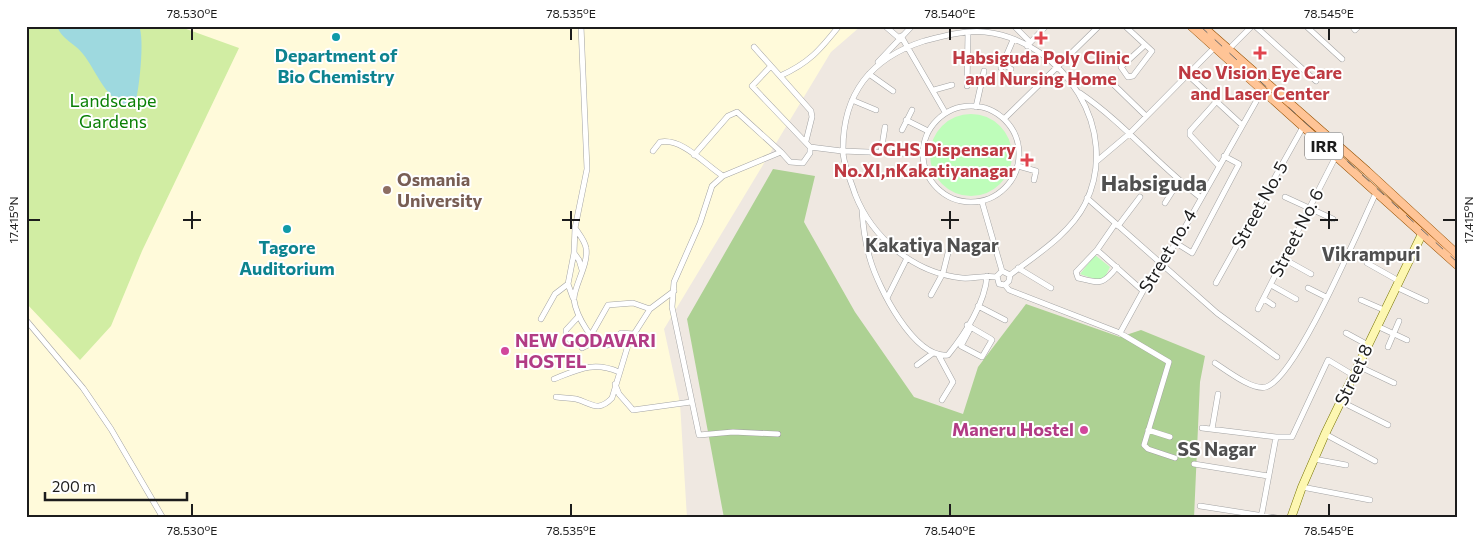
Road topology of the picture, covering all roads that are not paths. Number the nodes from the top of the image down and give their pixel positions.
1 (581, 26) edge
2 (839, 26) edge
3 (885, 26) edge
4 (912, 26) edge
5 (1014, 26) edge
6 (1046, 26) edge
7 (1099, 26) edge
8 (1125, 26) edge
9 (1191, 26) edge
10 (1254, 26) edge
11 (1306, 26) edge
12 (1352, 26) edge
13 (1359, 26) edge
14 (1204, 27) edge
15 (968, 33) junction
16 (900, 37) junction
17 (1013, 40) junction
18 (1028, 44) junction
19 (1144, 45) junction
20 (909, 46) junction
21 (754, 47) dead end
22 (1214, 48) junction
23 (1231, 51) junction
24 (1342, 59) dead end
25 (1228, 60) junction
26 (876, 65) junction
27 (1058, 66) junction
28 (770, 67) junction
29 (1011, 69) dead end
30 (984, 71) dead end
31 (869, 74) junction
32 (780, 76) junction
33 (1188, 76) junction
34 (1110, 81) dead end
35 (1316, 81) dead end
36 (952, 85) dead end
37 (967, 86) dead end
38 (934, 90) junction
39 (893, 91) dead end
40 (1262, 91) junction
41 (1080, 92) junction
42 (852, 100) junction
43 (1216, 102) junction
44 (976, 107) junction
45 (876, 110) dead end
46 (912, 110) dead end
47 (945, 112) junction
48 (1146, 116) junction
49 (1004, 119) junction
50 (906, 120) junction
51 (1242, 126) junction
52 (885, 127) dead end
53 (1303, 127) junction
54 (902, 130) dead end
55 (928, 131) junction
56 (1129, 134) junction
57 (806, 141) junction
58 (810, 147) junction
59 (653, 151) dead end
60 (842, 151) junction
61 (781, 152) junction
62 (881, 152) junction
63 (921, 154) junction
64 (694, 155) junction
65 (1224, 156) junction
66 (1336, 156) junction
67 (1097, 161) junction
68 (1218, 165) junction
69 (1018, 166) junction
70 (723, 176) junction
71 (1034, 180) dead end
72 (1180, 181) junction
73 (1376, 192) junction
74 (1140, 197) dead end
75 (1200, 197) junction
76 (1285, 197) dead end
77 (1087, 198) junction
78 (982, 202) junction
79 (1164, 203) dead end
80 (862, 207) junction
81 (1310, 208) junction
82 (1333, 219) dead end
83 (1117, 225) junction
84 (575, 228) junction
85 (1422, 234) junction
86 (1176, 243) junction
87 (949, 249) dead end
88 (1097, 250) junction
89 (574, 253) junction
90 (1457, 254) edge
91 (907, 258) junction
92 (1284, 259) junction
93 (1367, 263) dead end
94 (1162, 266) junction
95 (1457, 266) edge
96 (1117, 267) junction
97 (1018, 268) junction
98 (582, 271) junction
99 (1002, 271) junction
100 (943, 273) junction
101 (1312, 274) dead end
102 (1010, 275) junction
103 (987, 276) junction
104 (996, 277) junction
105 (568, 282) junction
106 (580, 282) junction
107 (1216, 283) dead end
108 (1398, 284) junction
109 (1005, 285) junction
110 (1271, 285) junction
111 (1051, 288) dead end
112 (1308, 288) dead end
113 (674, 291) junction
114 (1144, 291) junction
115 (931, 295) dead end
116 (1326, 297) junction
117 (573, 298) junction
118 (888, 298) junction
119 (1264, 299) junction
120 (1296, 300) dead end
121 (1361, 300) dead end
122 (1426, 301) dead end
123 (1272, 305) dead end
124 (978, 306) junction
125 (650, 309) junction
126 (1258, 309) dead end
127 (1384, 310) junction
128 (578, 317) junction
129 (541, 319) dead end
130 (26, 320) edge
131 (1005, 320) dead end
132 (1399, 321) dead end
133 (969, 326) junction
134 (1377, 326) junction
135 (1120, 333) junction
136 (1393, 333) junction
137 (634, 334) junction
138 (1346, 334) dead end
139 (591, 335) junction
140 (570, 340) dead end
141 (1407, 340) dead end
142 (594, 342) junction
143 (1368, 345) junction
144 (1388, 347) dead end
145 (582, 348) dead end
146 (936, 355) junction
147 (1321, 356) dead end
148 (1277, 358) dead end
149 (1328, 360) junction
150 (1215, 363) dead end
151 (917, 365) dead end
152 (1358, 366) junction
153 (619, 372) junction
154 (1353, 375) junction
155 (554, 379) dead end
156 (1394, 383) dead end
157 (615, 384) junction
158 (1218, 394) dead end
159 (556, 397) dead end
160 (942, 400) dead end
161 (691, 402) junction
162 (1342, 402) junction
163 (1388, 425) dead end
164 (1202, 428) dead end
165 (1212, 429) junction
166 (1148, 430) junction
167 (778, 434) dead end
168 (1325, 434) junction
169 (1170, 437) dead end
170 (1276, 438) junction
171 (1175, 458) dead end
172 (1314, 459) junction
173 (1374, 461) dead end
174 (1194, 464) dead end
175 (1346, 465) dead end
176 (1268, 476) junction
177 (1302, 487) junction
178 (1370, 500) dead end
179 (1200, 506) dead end
180 (1261, 517) edge
181 (1294, 517) edge
182 (162, 518) edge
183 (1277, 518) edge

1 - 84 street
2 - 32 street
3 - 16 street
4 - 16 street
5 - 18 street
6 - 18 street
7 - 27 street
8 - 19 street
9 - 22 main road, IRR
10 - 23 street
10 - 35 street
11 - 24 street
12 - 13 street
14 - 23 main road, IRR
15 - 17 street
15 - 20 street
15 - 37 street
16 - 20 street
16 - 26 street
17 - 18 street
17 - 29 street
18 - 27 street
19 - 19 street
20 - 26 street
20 - 38 street
21 - 28 street
22 - 25 main road, IRR
22 - 33 street
23 - 25 main road
23 - 90 main road, IRR
25 - 40 main road, IRR
26 - 31 street
27 - 41 street
27 - 49 street
28 - 32 street
28 - 57 street
30 - 44 street
31 - 39 street
31 - 42 street
32 - 57 street
33 - 43 street
33 - 48 street
34 - 48 street
36 - 38 street
38 - 47 street
40 - 51 street, Street no. 4
40 - 53 main road, IRR
41 - 56 street
41 - 67 street
42 - 45 street
42 - 60 street
43 - 51 street
43 - 68 street
44 - 47 street
44 - 49 street
46 - 50 street
47 - 55 street
48 - 56 street
49 - 69 street
50 - 54 street
50 - 55 street
51 - 65 street, Street no. 4
52 - 62 street
53 - 66 main road, IRR
53 - 107 street, Street No. 5
55 - 63 street
56 - 67 street
56 - 72 street
57 - 58 street
58 - 60 street
58 - 61 street
59 - 64 street
60 - 62 street
60 - 80 street
61 - 64 street
61 - 70 street
62 - 63 street
63 - 78 street
64 - 70 street
65 - 68 street, Street no. 4
65 - 86 street
66 - 73 main road, IRR
66 - 81 street, Street No. 6
67 - 77 street
68 - 75 street, Street no. 4
69 - 71 street
69 - 78 street
70 - 113 street
72 - 75 street
72 - 79 street
73 - 85 main road, IRR
73 - 116 street
74 - 83 street
75 - 86 street, Street no. 4
76 - 81 street
77 - 83 street
77 - 97 street
78 - 99 street
80 - 91 street
80 - 118 street
81 - 82 street
81 - 92 street, Street No. 6
83 - 88 street
83 - 94 street
84 - 89 street
84 - 98 street
85 - 95 main road, IRR
85 - 108 street, Street 8
86 - 94 street, Street no. 4
87 - 100 street
88 - 96 street
88 - 96 street
89 - 98 street
89 - 105 street
91 - 100 street
91 - 118 street
92 - 101 street
92 - 110 street, Street No. 6
93 - 108 street
94 - 114 street, Street no. 4
94 - 148 street
96 - 114 street
97 - 102 street
97 - 111 street
98 - 106 street
99 - 102 street
99 - 104 street
100 - 103 street
100 - 115 street
102 - 109 street
103 - 104 street
103 - 124 street
104 - 109 street
105 - 106 street
105 - 117 street
105 - 129 street
106 - 117 street
108 - 122 street
108 - 127 street, Street 8
109 - 135 street
110 - 119 street, Street No. 6
110 - 120 street
112 - 116 street
113 - 125 street
113 - 161 street
114 - 135 street, Street no. 4
116 - 150 street
117 - 128 street
118 - 146 street
119 - 123 street
119 - 126 street, Street No. 6
121 - 127 street
124 - 131 street
124 - 133 street
125 - 137 street
125 - 139 street
127 - 134 street, Street 8
128 - 139 street
128 - 140 street
130 - 182 street
132 - 136 street
133 - 133 street
133 - 146 street
134 - 136 street
134 - 143 street, Street 8
135 - 166 street
136 - 141 street
136 - 144 street
137 - 142 street
137 - 153 street
138 - 143 street
139 - 142 street
142 - 145 street
143 - 152 street, Street 8
146 - 151 street
146 - 160 street
147 - 149 street
149 - 154 street
149 - 170 street
152 - 154 street, Street 8
152 - 156 street
153 - 155 street
153 - 157 street
154 - 162 street, Street 8
157 - 159 street
157 - 161 street
158 - 165 street
161 - 167 street
162 - 163 street
162 - 168 street, Street 8
164 - 165 street
165 - 170 street
166 - 169 street
166 - 171 street
168 - 172 street, Street 8
168 - 173 street
170 - 176 street
172 - 175 street
172 - 177 street, Street 8
174 - 176 street
176 - 180 street
177 - 178 street
177 - 181 street, Street 8
179 - 180 street
180 - 183 street

